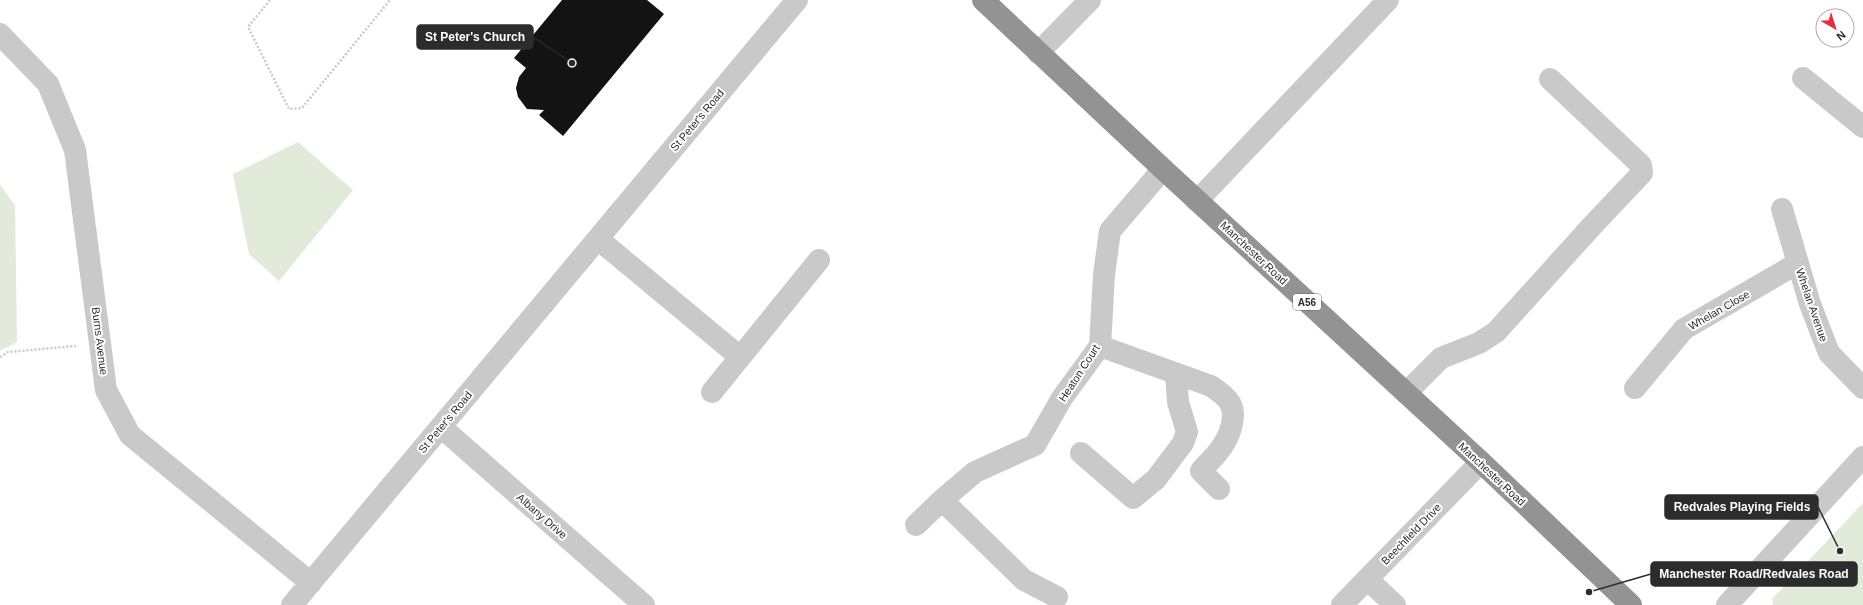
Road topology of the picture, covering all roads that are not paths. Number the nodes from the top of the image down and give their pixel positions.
1 (797, 0) edge
2 (1090, 0) edge
3 (1388, 0) edge
4 (987, 1) edge
5 (0, 34) edge
6 (1038, 52) junction
7 (1803, 78) dead end
8 (1550, 79) dead end
9 (1863, 128) edge
10 (1163, 169) junction
11 (1198, 201) junction
12 (1782, 209) dead end
13 (598, 239) junction
14 (819, 260) dead end
15 (1798, 263) junction
16 (1100, 346) junction
17 (740, 357) junction
18 (1176, 374) junction
19 (1635, 388) dead end
20 (1863, 388) edge
21 (712, 392) dead end
22 (1406, 393) junction
23 (441, 427) junction
24 (1081, 453) dead end
25 (1863, 457) edge
26 (1481, 462) junction
27 (1218, 489) dead end
28 (942, 500) junction
29 (916, 525) dead end
30 (1367, 579) junction
31 (311, 583) junction
32 (1057, 597) dead end
33 (292, 605) edge
34 (644, 605) edge
35 (1342, 605) edge
36 (1395, 605) edge
37 (1631, 605) edge
38 (1727, 605) edge

1 - 13 street, St Peter's Road
2 - 6 street
3 - 11 street
4 - 6 highway, Manchester Road / A56
5 - 31 street, Burns Avenue
6 - 10 highway, Manchester Road / A56
7 - 9 street
8 - 22 street
10 - 11 highway, Manchester Road / A56
10 - 16 street, Heaton Court
11 - 22 highway, Manchester Road / A56
12 - 15 street, Whelan Avenue
13 - 17 street
13 - 23 street, St Peter's Road
14 - 17 street
15 - 19 street, Whelan Close
15 - 20 street, Whelan Avenue
16 - 18 street
16 - 28 street, Heaton Court
17 - 21 street
18 - 24 street
18 - 27 street
22 - 26 highway, Manchester Road / A56
23 - 31 street, St Peter's Road
23 - 34 street, Albany Drive
25 - 38 street
26 - 30 street, Beechfield Drive
26 - 37 highway, Manchester Road / A56
28 - 29 street, Heaton Court
28 - 32 street
30 - 35 street, Beechfield Drive
30 - 36 street
31 - 33 street, St Peter's Road

